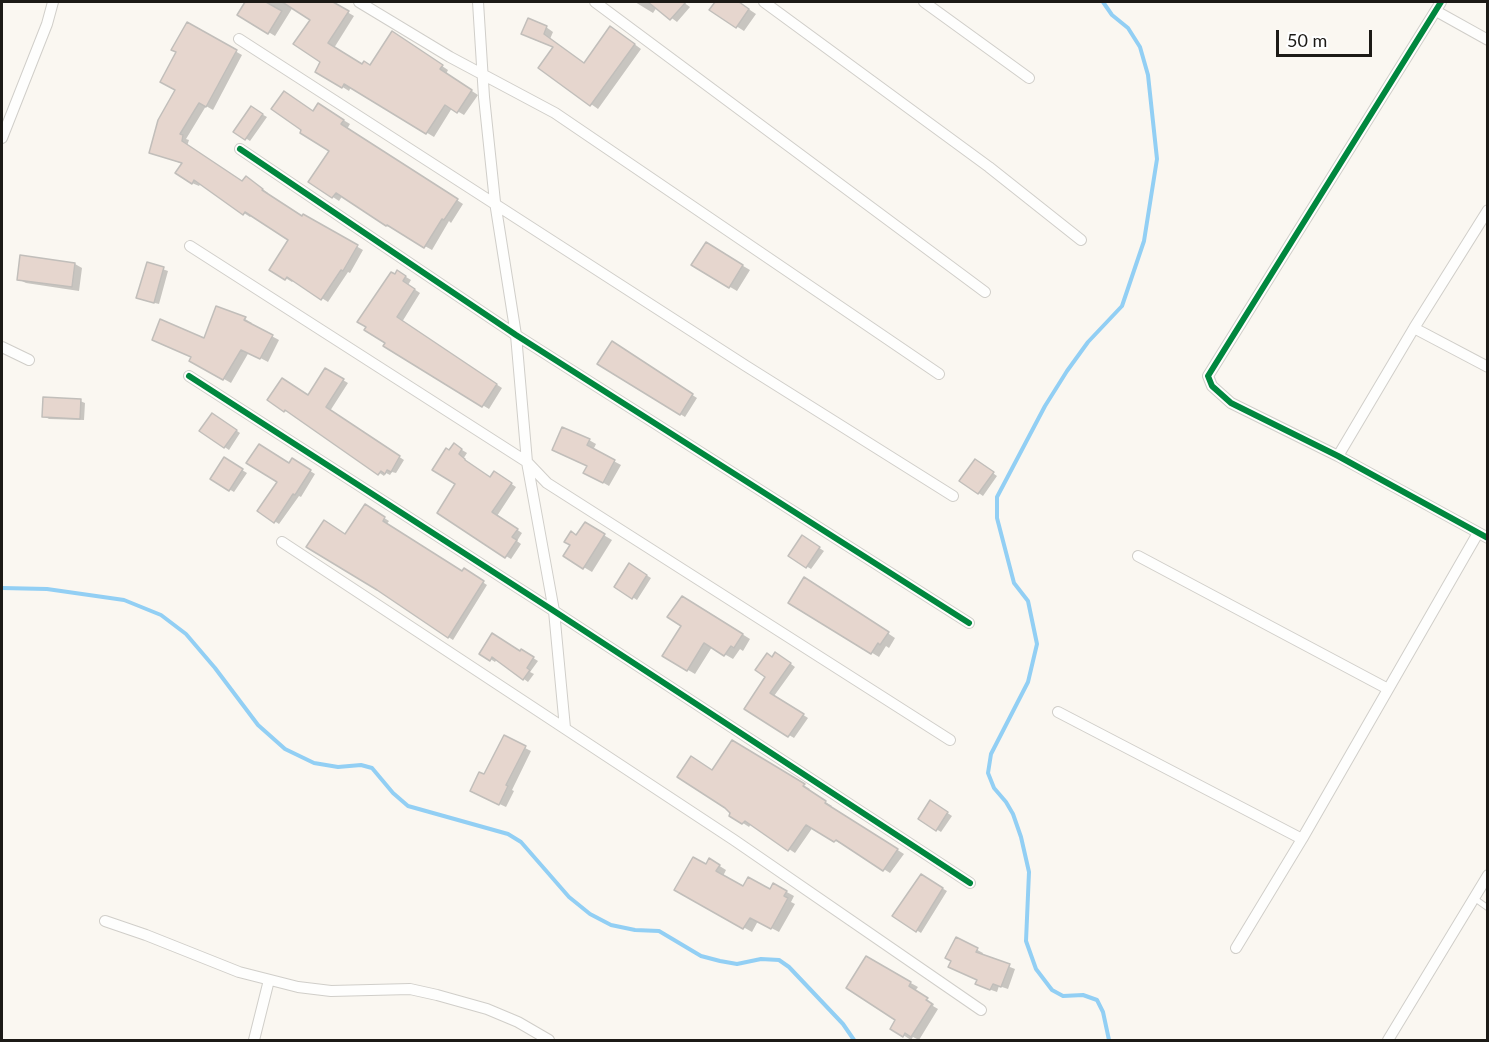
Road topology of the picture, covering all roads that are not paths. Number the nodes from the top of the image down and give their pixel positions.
1 (53, 2) edge
2 (359, 2) edge
3 (478, 2) edge
4 (595, 2) edge
5 (764, 2) edge
6 (924, 2) edge
7 (1439, 6) edge
8 (239, 39) dead end
9 (1488, 40) edge
10 (482, 73) junction
11 (1029, 78) dead end
12 (2, 138) edge
13 (240, 149) dead end
14 (495, 202) junction
15 (1488, 210) edge
16 (1081, 240) dead end
17 (190, 246) dead end
18 (985, 292) dead end
19 (1414, 327) junction
20 (516, 335) junction
21 (2, 347) edge
22 (29, 360) dead end
23 (1488, 367) edge
24 (939, 374) dead end
25 (189, 376) dead end
26 (1338, 456) junction
27 (527, 462) junction
28 (953, 496) dead end
29 (1483, 536) edge
30 (282, 542) dead end
31 (1138, 556) dead end
32 (554, 611) junction
33 (969, 623) dead end
34 (1388, 689) junction
35 (1058, 712) dead end
36 (565, 728) junction
37 (950, 740) dead end
38 (1302, 839) junction
39 (1488, 875) edge
40 (970, 883) dead end
41 (1474, 898) junction
42 (1488, 908) edge
43 (105, 921) dead end
44 (1236, 948) dead end
45 (269, 980) junction
46 (981, 1010) dead end
47 (254, 1041) edge
48 (549, 1041) edge
49 (1388, 1041) edge

1 - 12 street
2 - 10 street
3 - 10 street
4 - 18 street
5 - 16 street
6 - 11 street
7 - 9 street
7 - 26 street
8 - 14 street
10 - 14 street
10 - 24 street
13 - 20 street
14 - 20 street
14 - 28 street
15 - 19 street
17 - 27 street
19 - 23 street
19 - 26 street
20 - 27 street
20 - 33 street
21 - 22 street
25 - 32 street
26 - 29 street
27 - 32 street
27 - 37 street
29 - 34 street
30 - 36 street
31 - 34 street
32 - 36 street
32 - 40 street
34 - 38 street
35 - 38 street
36 - 46 street
38 - 44 street
39 - 41 street
41 - 42 lane
41 - 49 street
43 - 45 street
45 - 47 street
45 - 48 street

